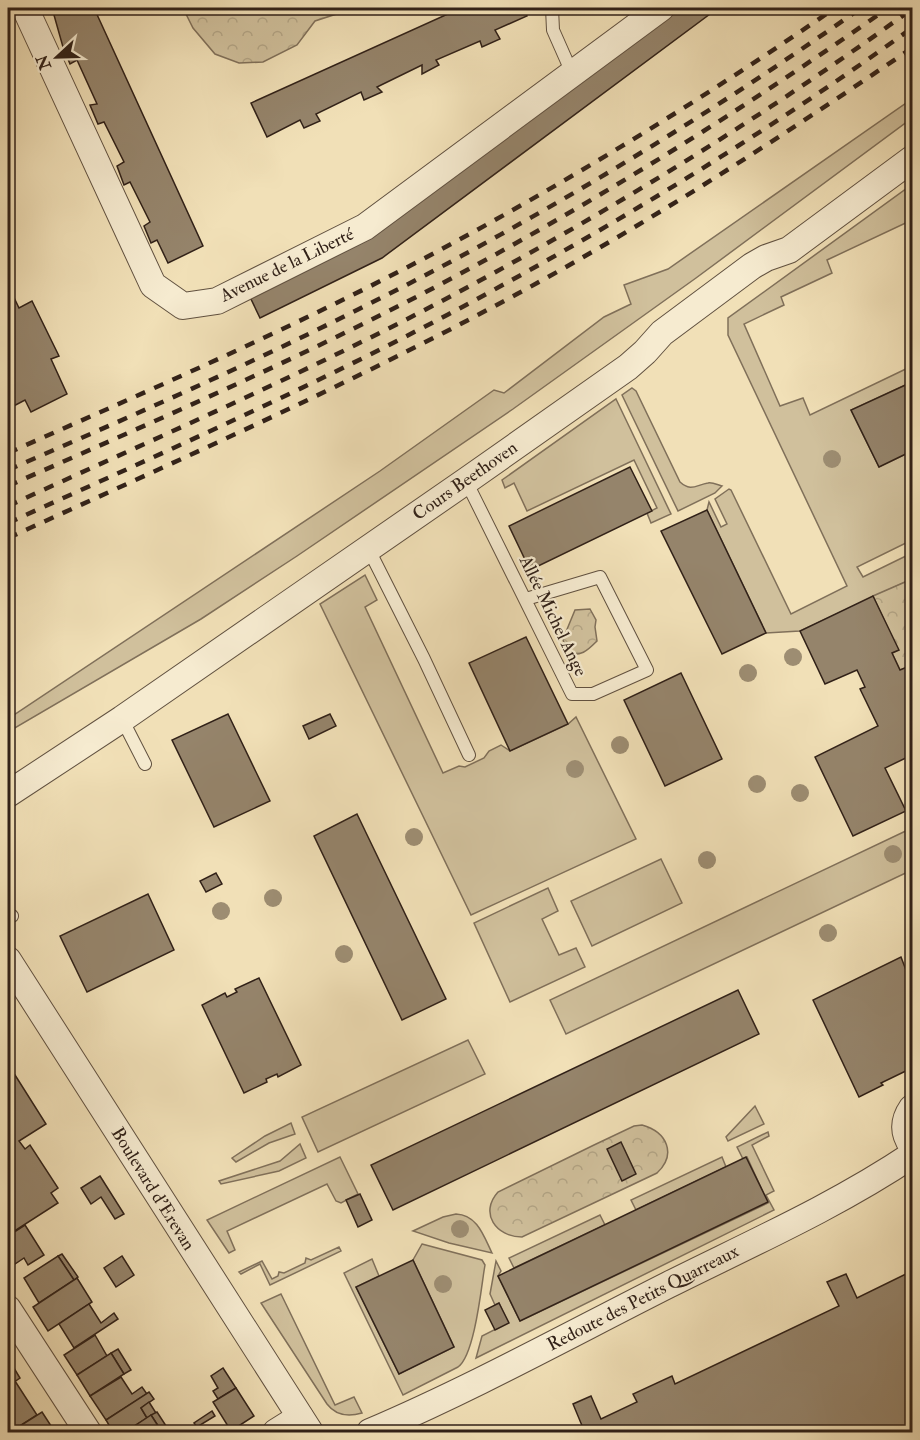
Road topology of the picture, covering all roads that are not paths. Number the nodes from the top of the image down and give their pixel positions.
1 (25, 8) edge
2 (552, 8) edge
3 (661, 8) edge
4 (572, 73) junction
5 (912, 159) edge
6 (466, 481) junction
7 (368, 548) junction
8 (526, 599) junction
9 (122, 719) junction
10 (469, 755) dead end
11 (145, 764) dead end
12 (8, 794) edge
13 (8, 960) edge
14 (912, 1108) edge
15 (912, 1146) edge
16 (912, 1155) edge
17 (8, 1309) edge
18 (305, 1425) edge
19 (88, 1432) edge
20 (276, 1432) edge
21 (370, 1432) edge

1 - 4 street, Avenue de la Liberté
2 - 4 lane
3 - 4 street, Avenue de la Liberté
5 - 6 street, Cours Beethoven
6 - 7 street, Cours Beethoven
6 - 8 lane, Allée Michel Ange
7 - 9 street, Cours Beethoven
7 - 10 lane
8 - 8 lane, Allée Michel Ange
9 - 11 lane
9 - 12 street, Cours Beethoven
13 - 18 street, Boulevard d'Erevan
14 - 15 street
16 - 21 street, Redoute des Petits Quarreaux
17 - 19 street
18 - 20 street

